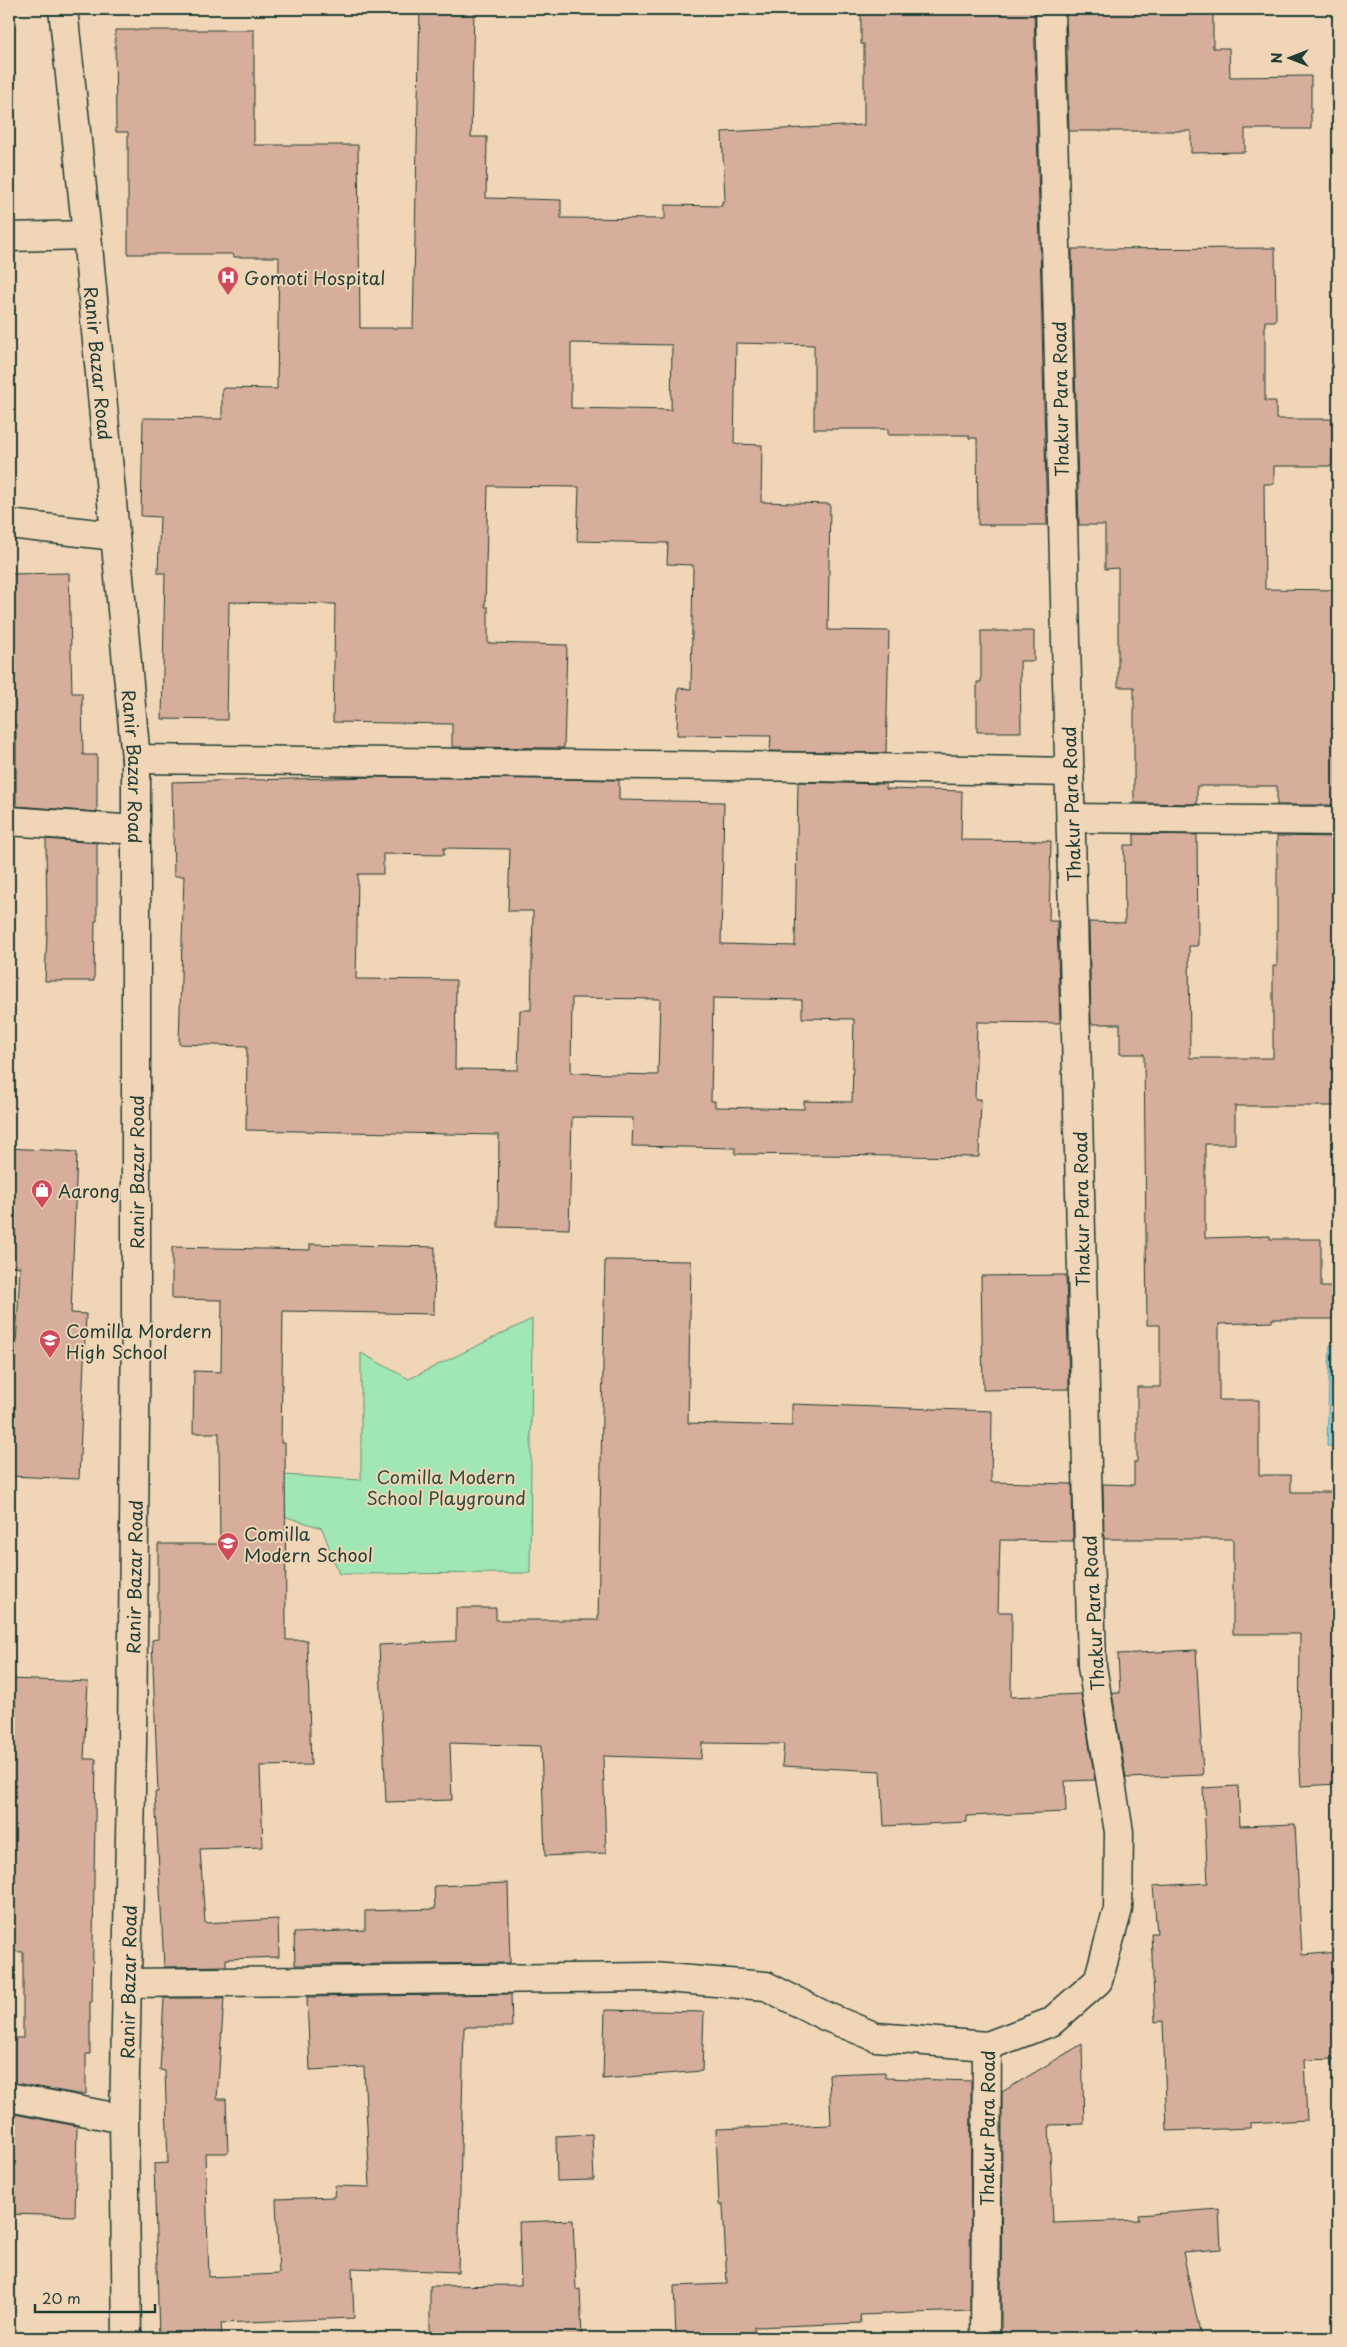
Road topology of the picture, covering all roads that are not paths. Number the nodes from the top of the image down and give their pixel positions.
1 (63, 9) edge
2 (1050, 9) edge
3 (87, 235) junction
4 (9, 237) edge
5 (9, 524) edge
6 (115, 536) junction
7 (136, 760) junction
8 (1070, 772) junction
9 (1071, 818) junction
10 (9, 821) edge
11 (1338, 821) edge
12 (136, 830) junction
13 (128, 1983) junction
14 (987, 2046) junction
15 (9, 2097) edge
16 (124, 2119) junction
17 (127, 2338) edge
18 (985, 2338) edge

1 - 3 street, Ranir Bazar Road
2 - 8 street, Thakur Para Road
3 - 4 street
3 - 6 street, Ranir Bazar Road
5 - 6 street
6 - 7 street, Ranir Bazar Road
7 - 8 street
7 - 12 street, Ranir Bazar Road
8 - 9 street, Thakur Para Road
9 - 11 street
9 - 14 street, Thakur Para Road
10 - 12 street
12 - 13 street, Ranir Bazar Road
13 - 14 street
13 - 16 street, Ranir Bazar Road
14 - 18 street, Thakur Para Road
15 - 16 street
16 - 17 street, Ranir Bazar Road

